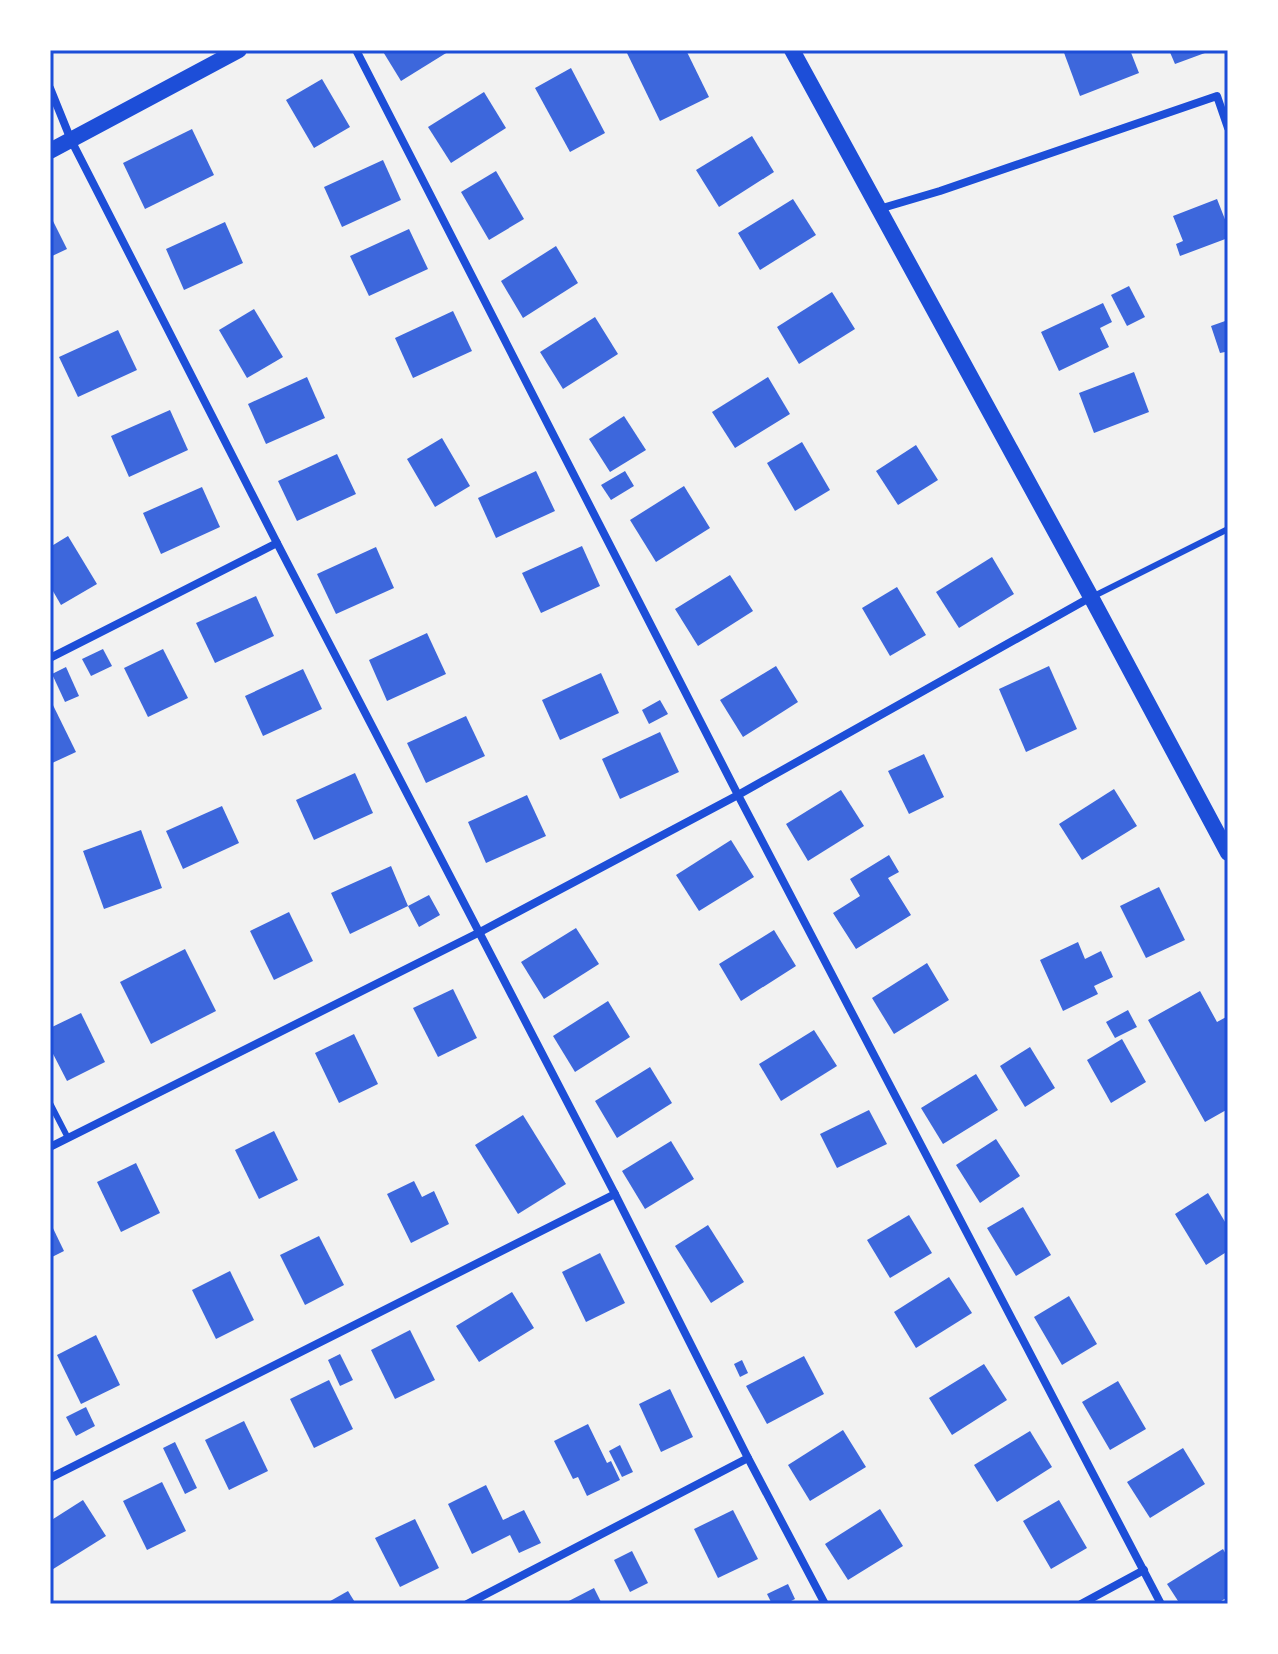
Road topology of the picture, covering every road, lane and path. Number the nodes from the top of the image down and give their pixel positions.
1 (239, 50) edge
2 (356, 50) edge
3 (792, 50) edge
4 (50, 88) edge
5 (1228, 128) edge
6 (71, 140) junction
7 (50, 151) edge
8 (879, 209) junction
9 (1228, 529) edge
10 (277, 543) junction
11 (1091, 597) junction
12 (50, 658) edge
13 (738, 795) junction
14 (1228, 853) edge
15 (480, 932) junction
16 (50, 1103) edge
17 (68, 1138) junction
18 (50, 1147) edge
19 (615, 1194) junction
20 (748, 1458) junction
21 (50, 1478) edge
22 (1144, 1570) junction
23 (467, 1604) edge
24 (825, 1604) edge
25 (1081, 1604) edge
26 (1161, 1604) edge

1 - 6 main road
2 - 13 street
3 - 8 main road
4 - 6 street
5 - 8 street
6 - 7 main road
6 - 10 street
8 - 11 main road
9 - 11 lane
10 - 12 street
10 - 15 street
11 - 13 street
11 - 14 main road
13 - 15 street
13 - 22 street
15 - 17 street
15 - 19 street
16 - 17 lane
17 - 18 street
19 - 20 street
19 - 21 street
20 - 23 street
20 - 24 street
22 - 25 street
22 - 26 street

